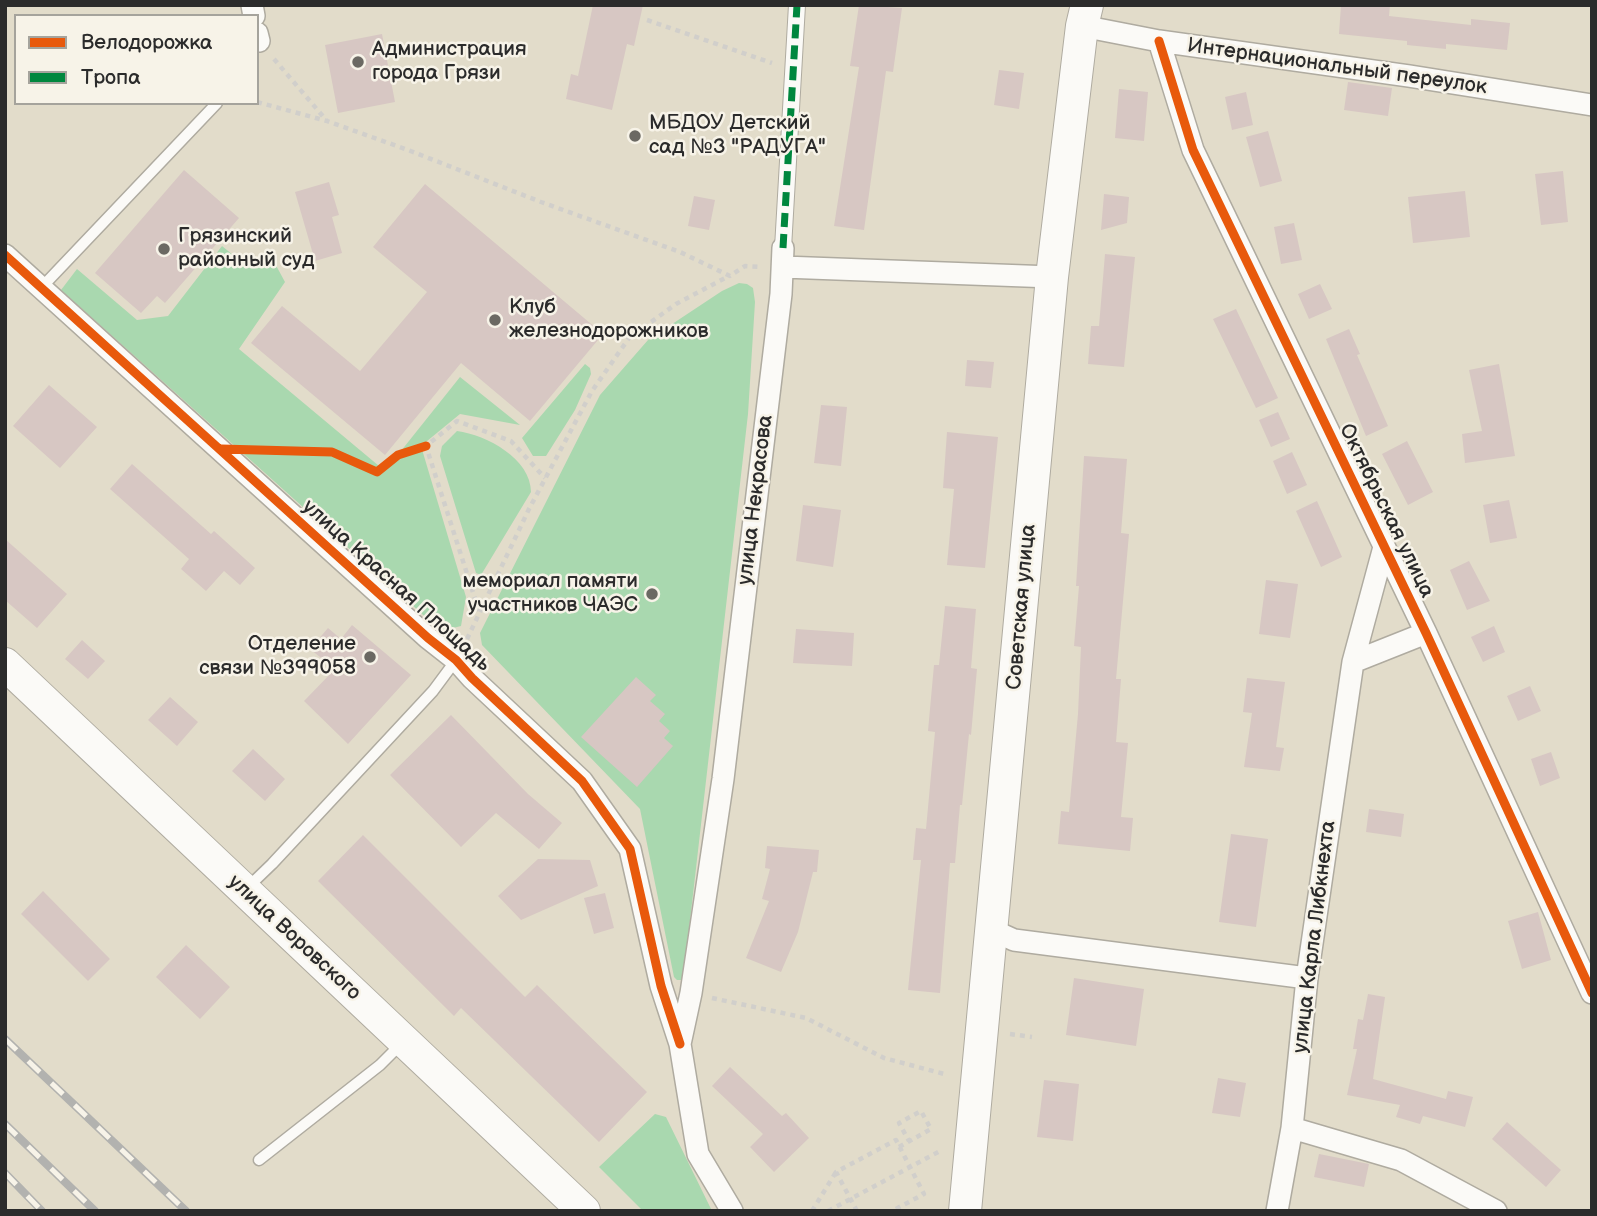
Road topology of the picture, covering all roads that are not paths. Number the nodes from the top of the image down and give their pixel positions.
1 (797, 5) edge
2 (1084, 16) edge
3 (1159, 41) junction
4 (215, 105) edge
5 (1592, 105) edge
6 (5, 255) edge
7 (783, 258) junction
8 (1052, 277) junction
9 (42, 287) junction
10 (1384, 547) junction
11 (1426, 633) junction
12 (456, 660) junction
13 (1353, 663) junction
14 (5, 664) edge
15 (244, 891) junction
16 (992, 930) junction
17 (1307, 978) junction
18 (661, 986) junction
19 (691, 993) junction
20 (1592, 993) edge
21 (404, 1041) junction
22 (680, 1044) junction
23 (1292, 1128) junction
24 (260, 1160) dead end
25 (584, 1211) edge
26 (732, 1211) edge
27 (965, 1211) edge
28 (1277, 1211) edge
29 (1496, 1211) edge

1 - 7 street, улица Некрасова
2 - 3 street, Интернациональный переулок
2 - 8 main road, Советская улица
3 - 5 street, Интернациональный переулок
3 - 10 street, Октябрьская улица
4 - 9 lane
6 - 9 street, улица Красная Площадь
7 - 8 street
7 - 19 street, улица Некрасова
8 - 16 main road, Советская улица
9 - 12 street, улица Красная Площадь
10 - 11 street, Октябрьская улица
10 - 13 street, улица Карла Либкнехта
11 - 13 street
11 - 20 street, Октябрьская улица
12 - 15 lane
12 - 18 street, улица Красная Площадь
13 - 17 street, улица Карла Либкнехта
14 - 15 main road, улица Воровского
15 - 21 main road, улица Воровского
16 - 17 street
16 - 27 main road, Советская улица
17 - 23 street, улица Карла Либкнехта
18 - 19 street
18 - 22 street, улица Красная Площадь
19 - 22 street, улица Некрасова
21 - 24 lane
21 - 25 main road, улица Воровского
22 - 26 street, улица Некрасова
23 - 28 street, улица Карла Либкнехта
23 - 29 street

